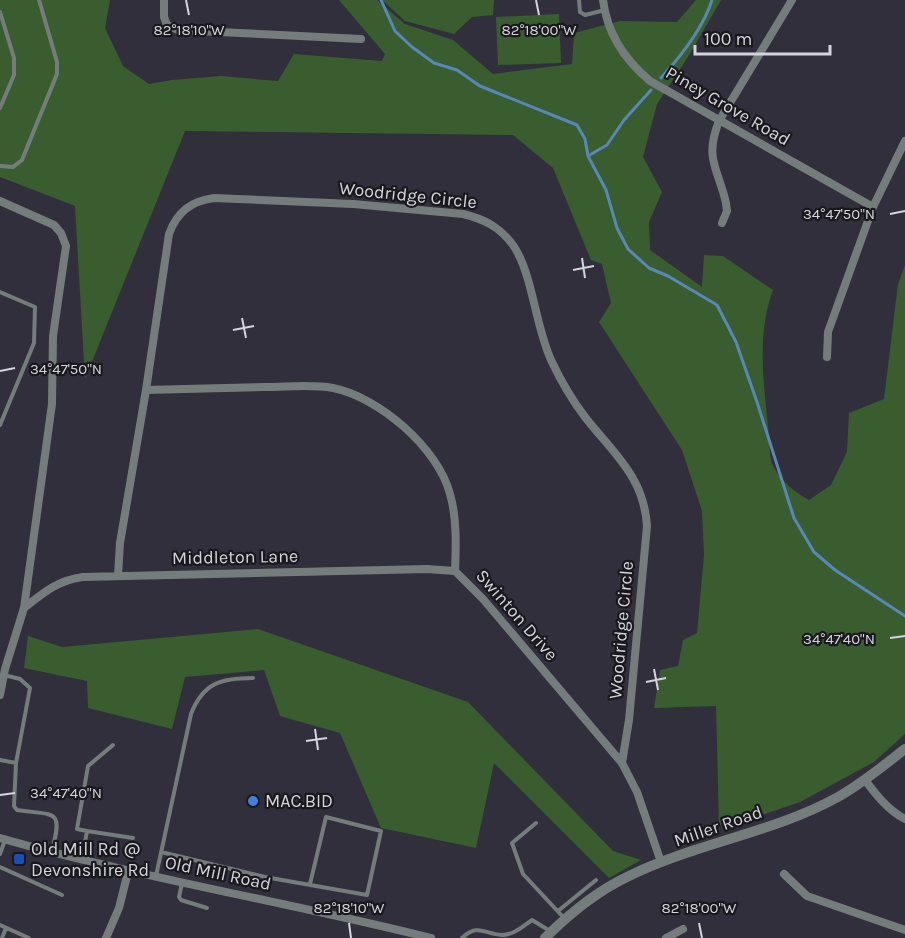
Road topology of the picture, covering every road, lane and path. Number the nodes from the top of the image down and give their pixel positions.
1 (39, 0) edge
2 (164, 0) edge
3 (579, 0) edge
4 (603, 0) edge
5 (792, 0) edge
6 (605, 10) junction
7 (0, 12) edge
8 (361, 39) dead end
9 (0, 108) edge
10 (719, 121) junction
11 (905, 141) edge
12 (0, 166) edge
13 (0, 201) edge
14 (873, 207) junction
15 (722, 223) dead end
16 (0, 292) edge
17 (827, 357) dead end
18 (146, 390) junction
19 (0, 425) edge
20 (455, 571) junction
21 (118, 575) junction
22 (24, 608) junction
23 (4, 675) junction
24 (253, 678) dead end
25 (0, 694) edge
26 (113, 745) dead end
27 (905, 749) edge
28 (0, 760) edge
29 (16, 763) junction
30 (622, 763) junction
31 (865, 780) junction
32 (905, 819) edge
33 (536, 824) dead end
34 (87, 831) junction
35 (133, 838) dead end
36 (2, 839) edge
37 (162, 852) junction
38 (52, 853) junction
39 (0, 854) edge
40 (82, 860) junction
41 (661, 862) junction
42 (0, 867) edge
43 (128, 872) junction
44 (784, 874) dead end
45 (156, 877) junction
46 (596, 880) dead end
47 (182, 882) junction
48 (310, 884) junction
49 (62, 895) dead end
50 (207, 908) dead end
51 (561, 915) junction
52 (0, 925) edge
53 (6, 928) junction
54 (682, 929) dead end
55 (905, 930) edge
56 (548, 935) edge
57 (2, 938) edge
58 (29, 938) edge
59 (106, 938) edge
60 (430, 938) edge
61 (462, 938) edge
62 (666, 938) edge

1 - 12 lane
2 - 8 street
3 - 6 lane
4 - 6 street, Piney Grove Road
5 - 10 street
6 - 10 street, Piney Grove Road
7 - 9 lane
10 - 14 street, Piney Grove Road
10 - 15 street
11 - 14 street
13 - 22 street
14 - 17 street
16 - 19 lane
18 - 20 street, Swinton Drive
18 - 21 street, Woodridge Circle
18 - 30 street, Woodridge Circle
20 - 21 street, Middleton Lane
20 - 30 street, Swinton Drive
21 - 22 street, Middleton Lane
22 - 23 street
23 - 25 street
23 - 29 lane
24 - 37 lane
26 - 34 lane
27 - 31 street, Miller Road
28 - 29 lane
29 - 38 lane
30 - 41 street, Swinton Drive
31 - 32 street
31 - 41 street, Miller Road
33 - 51 lane
34 - 35 lane
34 - 40 lane
36 - 38 street, Old Mill Road
36 - 39 lane
37 - 45 lane
37 - 48 lane
38 - 40 street, Old Mill Road
40 - 43 street, Old Mill Road
41 - 51 street, Miller Road
42 - 49 lane
43 - 45 street, Old Mill Road
43 - 59 street
44 - 55 street
45 - 47 street, Old Mill Road
46 - 51 lane
47 - 50 lane
47 - 60 street, Old Mill Road
48 - 48 lane
51 - 56 street, Miller Road
52 - 53 lane
53 - 57 lane
53 - 58 lane
54 - 62 street
56 - 61 lane

